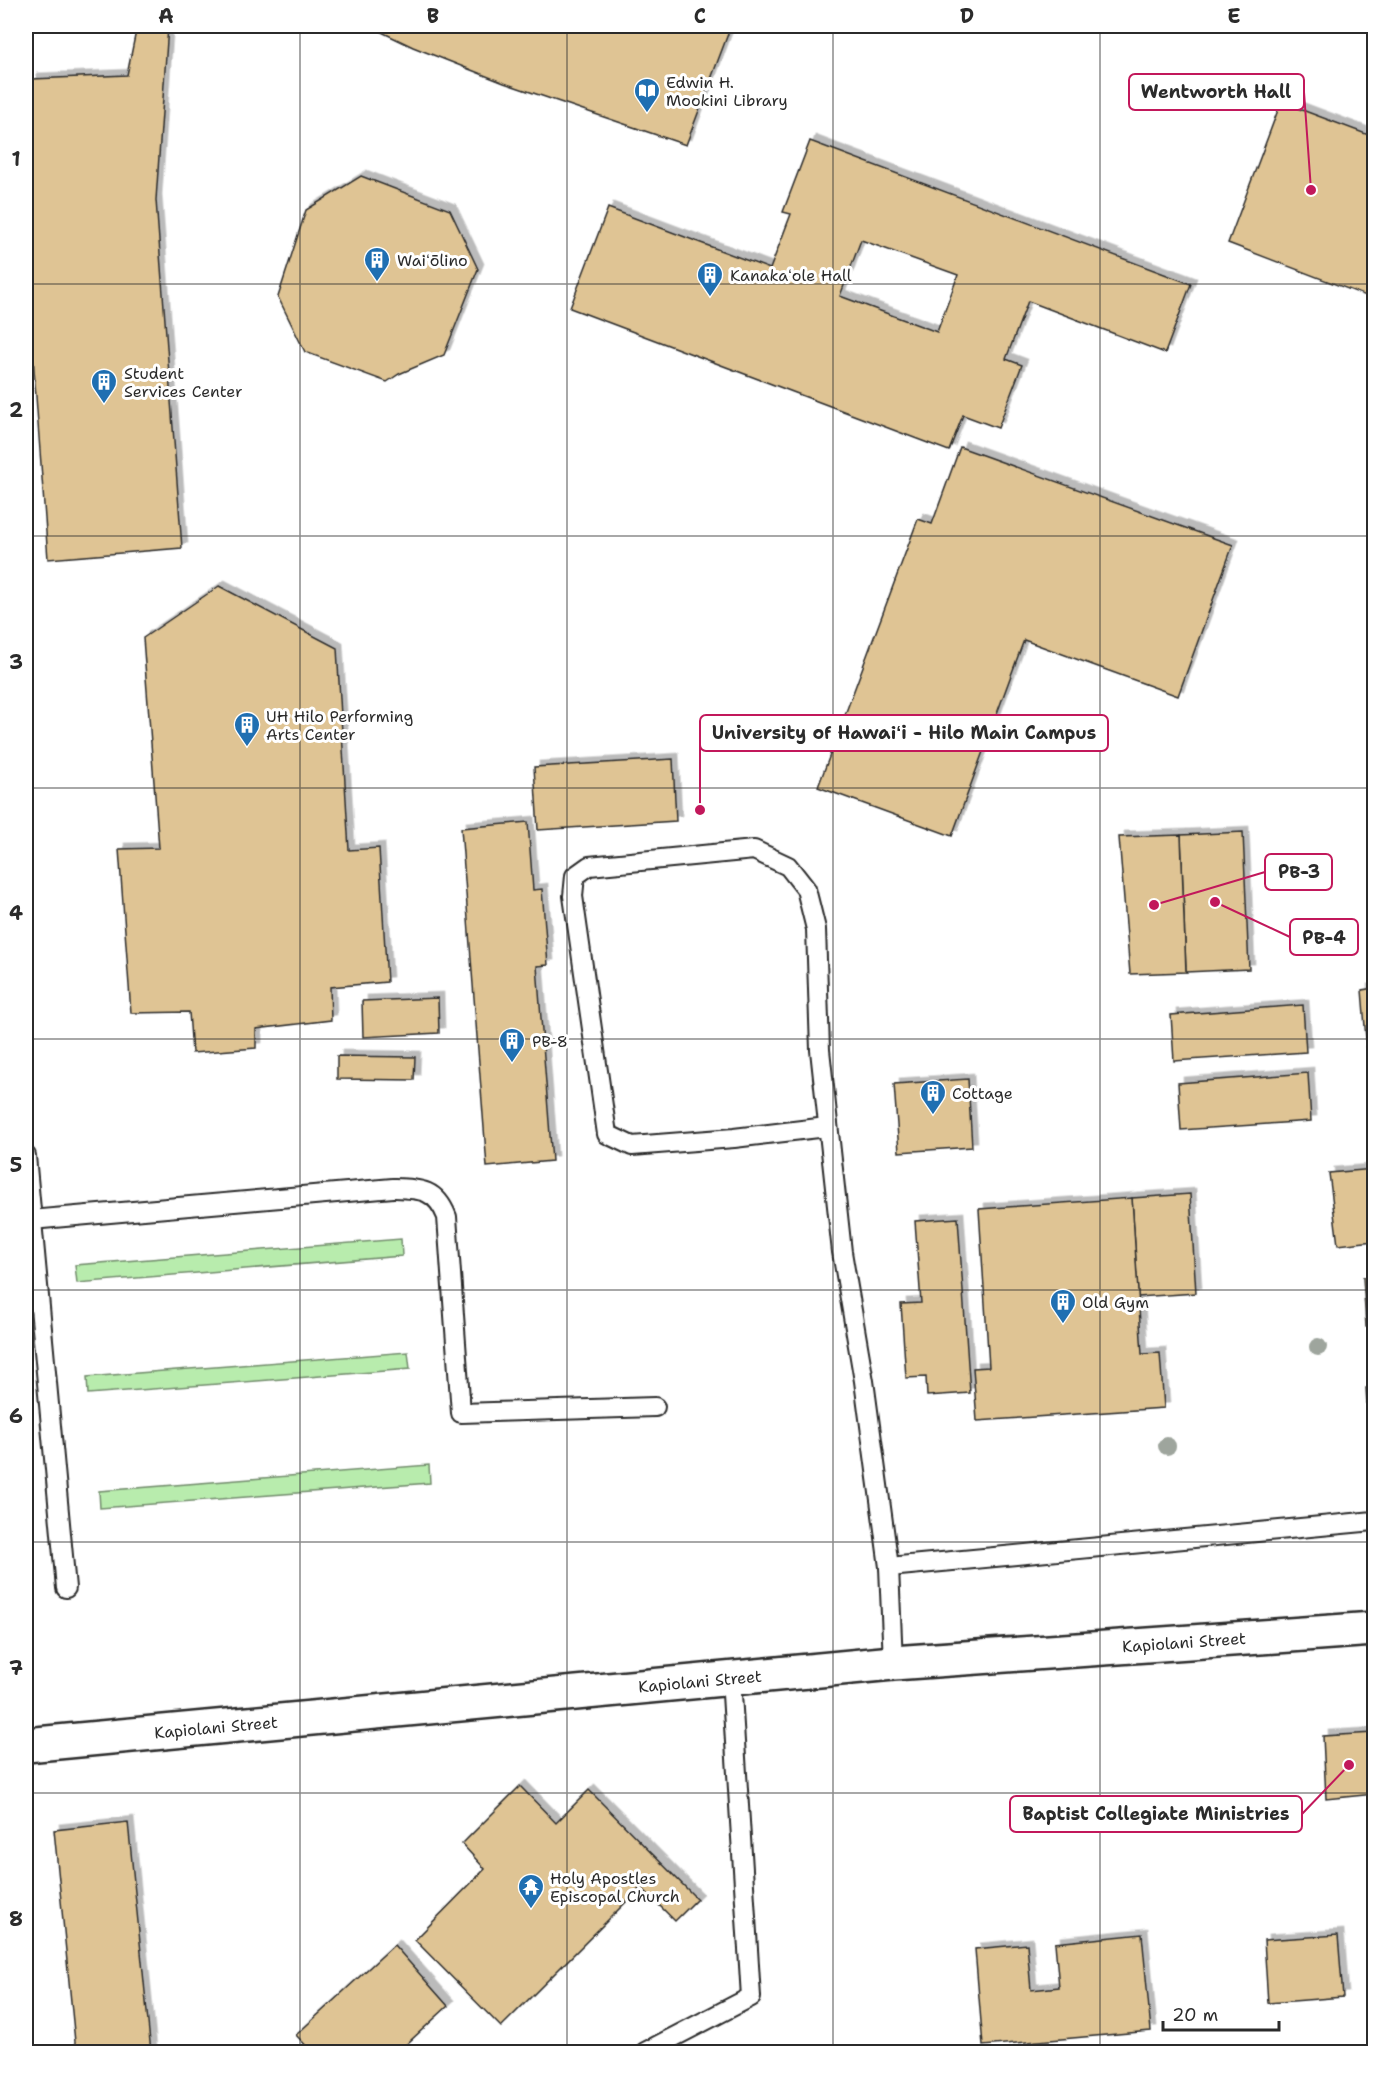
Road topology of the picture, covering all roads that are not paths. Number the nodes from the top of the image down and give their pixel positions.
1 (827, 1127) junction
2 (26, 1156) edge
3 (31, 1220) junction
4 (655, 1407) dead end
5 (1374, 1521) edge
6 (890, 1567) junction
7 (66, 1588) dead end
8 (1374, 1629) edge
9 (893, 1663) junction
10 (731, 1678) junction
11 (26, 1745) edge
12 (645, 2052) edge

1 - 1 lane
1 - 6 lane
2 - 3 lane
3 - 4 lane
3 - 7 lane
5 - 6 lane
6 - 9 lane
8 - 9 street, Kapiolani Street
9 - 10 street, Kapiolani Street
10 - 11 street, Kapiolani Street
10 - 12 lane

